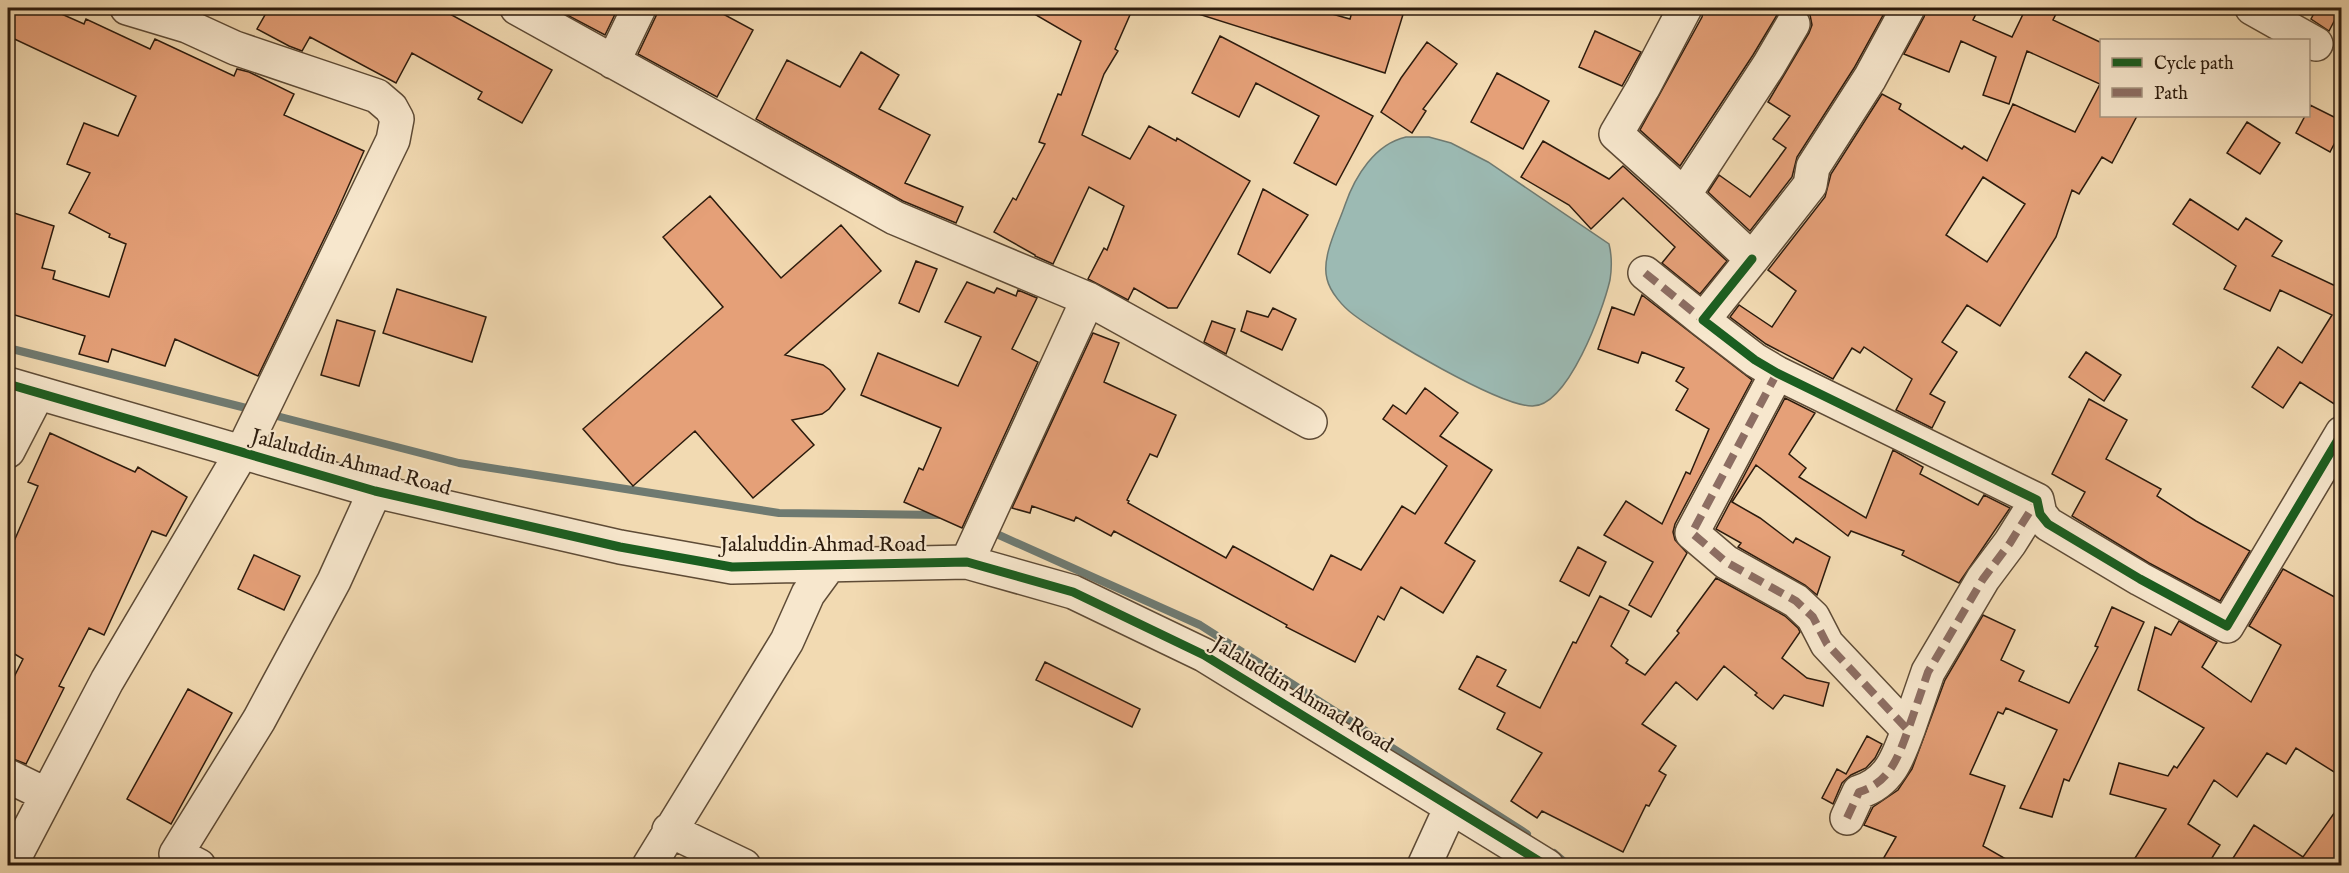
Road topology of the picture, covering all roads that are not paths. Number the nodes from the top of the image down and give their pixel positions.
1 (127, 8) edge
2 (517, 8) edge
3 (639, 8) edge
4 (1685, 8) edge
5 (1908, 8) edge
6 (2252, 8) edge
7 (1793, 24) dead end
8 (2307, 39) edge
9 (2310, 41) edge
10 (2316, 44) dead end
11 (613, 62) junction
12 (1684, 195) junction
13 (1752, 259) junction
14 (1645, 273) dead end
15 (1088, 299) junction
16 (1703, 320) junction
17 (1777, 373) junction
18 (23, 389) edge
19 (1310, 422) dead end
20 (2342, 433) edge
21 (8, 451) edge
22 (242, 452) junction
23 (375, 491) junction
24 (2037, 500) junction
25 (967, 562) junction
26 (830, 564) junction
27 (1908, 730) junction
28 (8, 776) edge
29 (47, 795) junction
30 (1450, 807) junction
31 (1847, 818) dead end
32 (669, 830) junction
33 (181, 862) edge
34 (10, 866) edge
35 (648, 866) edge
36 (744, 866) edge
37 (1424, 866) edge
38 (1546, 866) edge

1 - 22 street
2 - 11 street
3 - 11 street
4 - 12 street
5 - 13 street
6 - 8 street
7 - 12 street
9 - 10 street
11 - 15 street
12 - 13 street
13 - 16 street
14 - 16 street
15 - 19 street
15 - 25 street
16 - 17 street
17 - 24 street
17 - 27 street
18 - 21 street
18 - 22 street, Jalaluddin Ahmad Road
20 - 24 street
22 - 23 street, Jalaluddin Ahmad Road
22 - 29 street
23 - 26 street, Jalaluddin Ahmad Road
23 - 33 street
24 - 27 street
25 - 26 street, Jalaluddin Ahmad Road
25 - 30 street, Jalaluddin Ahmad Road
26 - 32 street
27 - 31 street
28 - 29 street
29 - 34 street
30 - 37 street
30 - 38 street, Jalaluddin Ahmad Road
32 - 35 street
32 - 36 street

